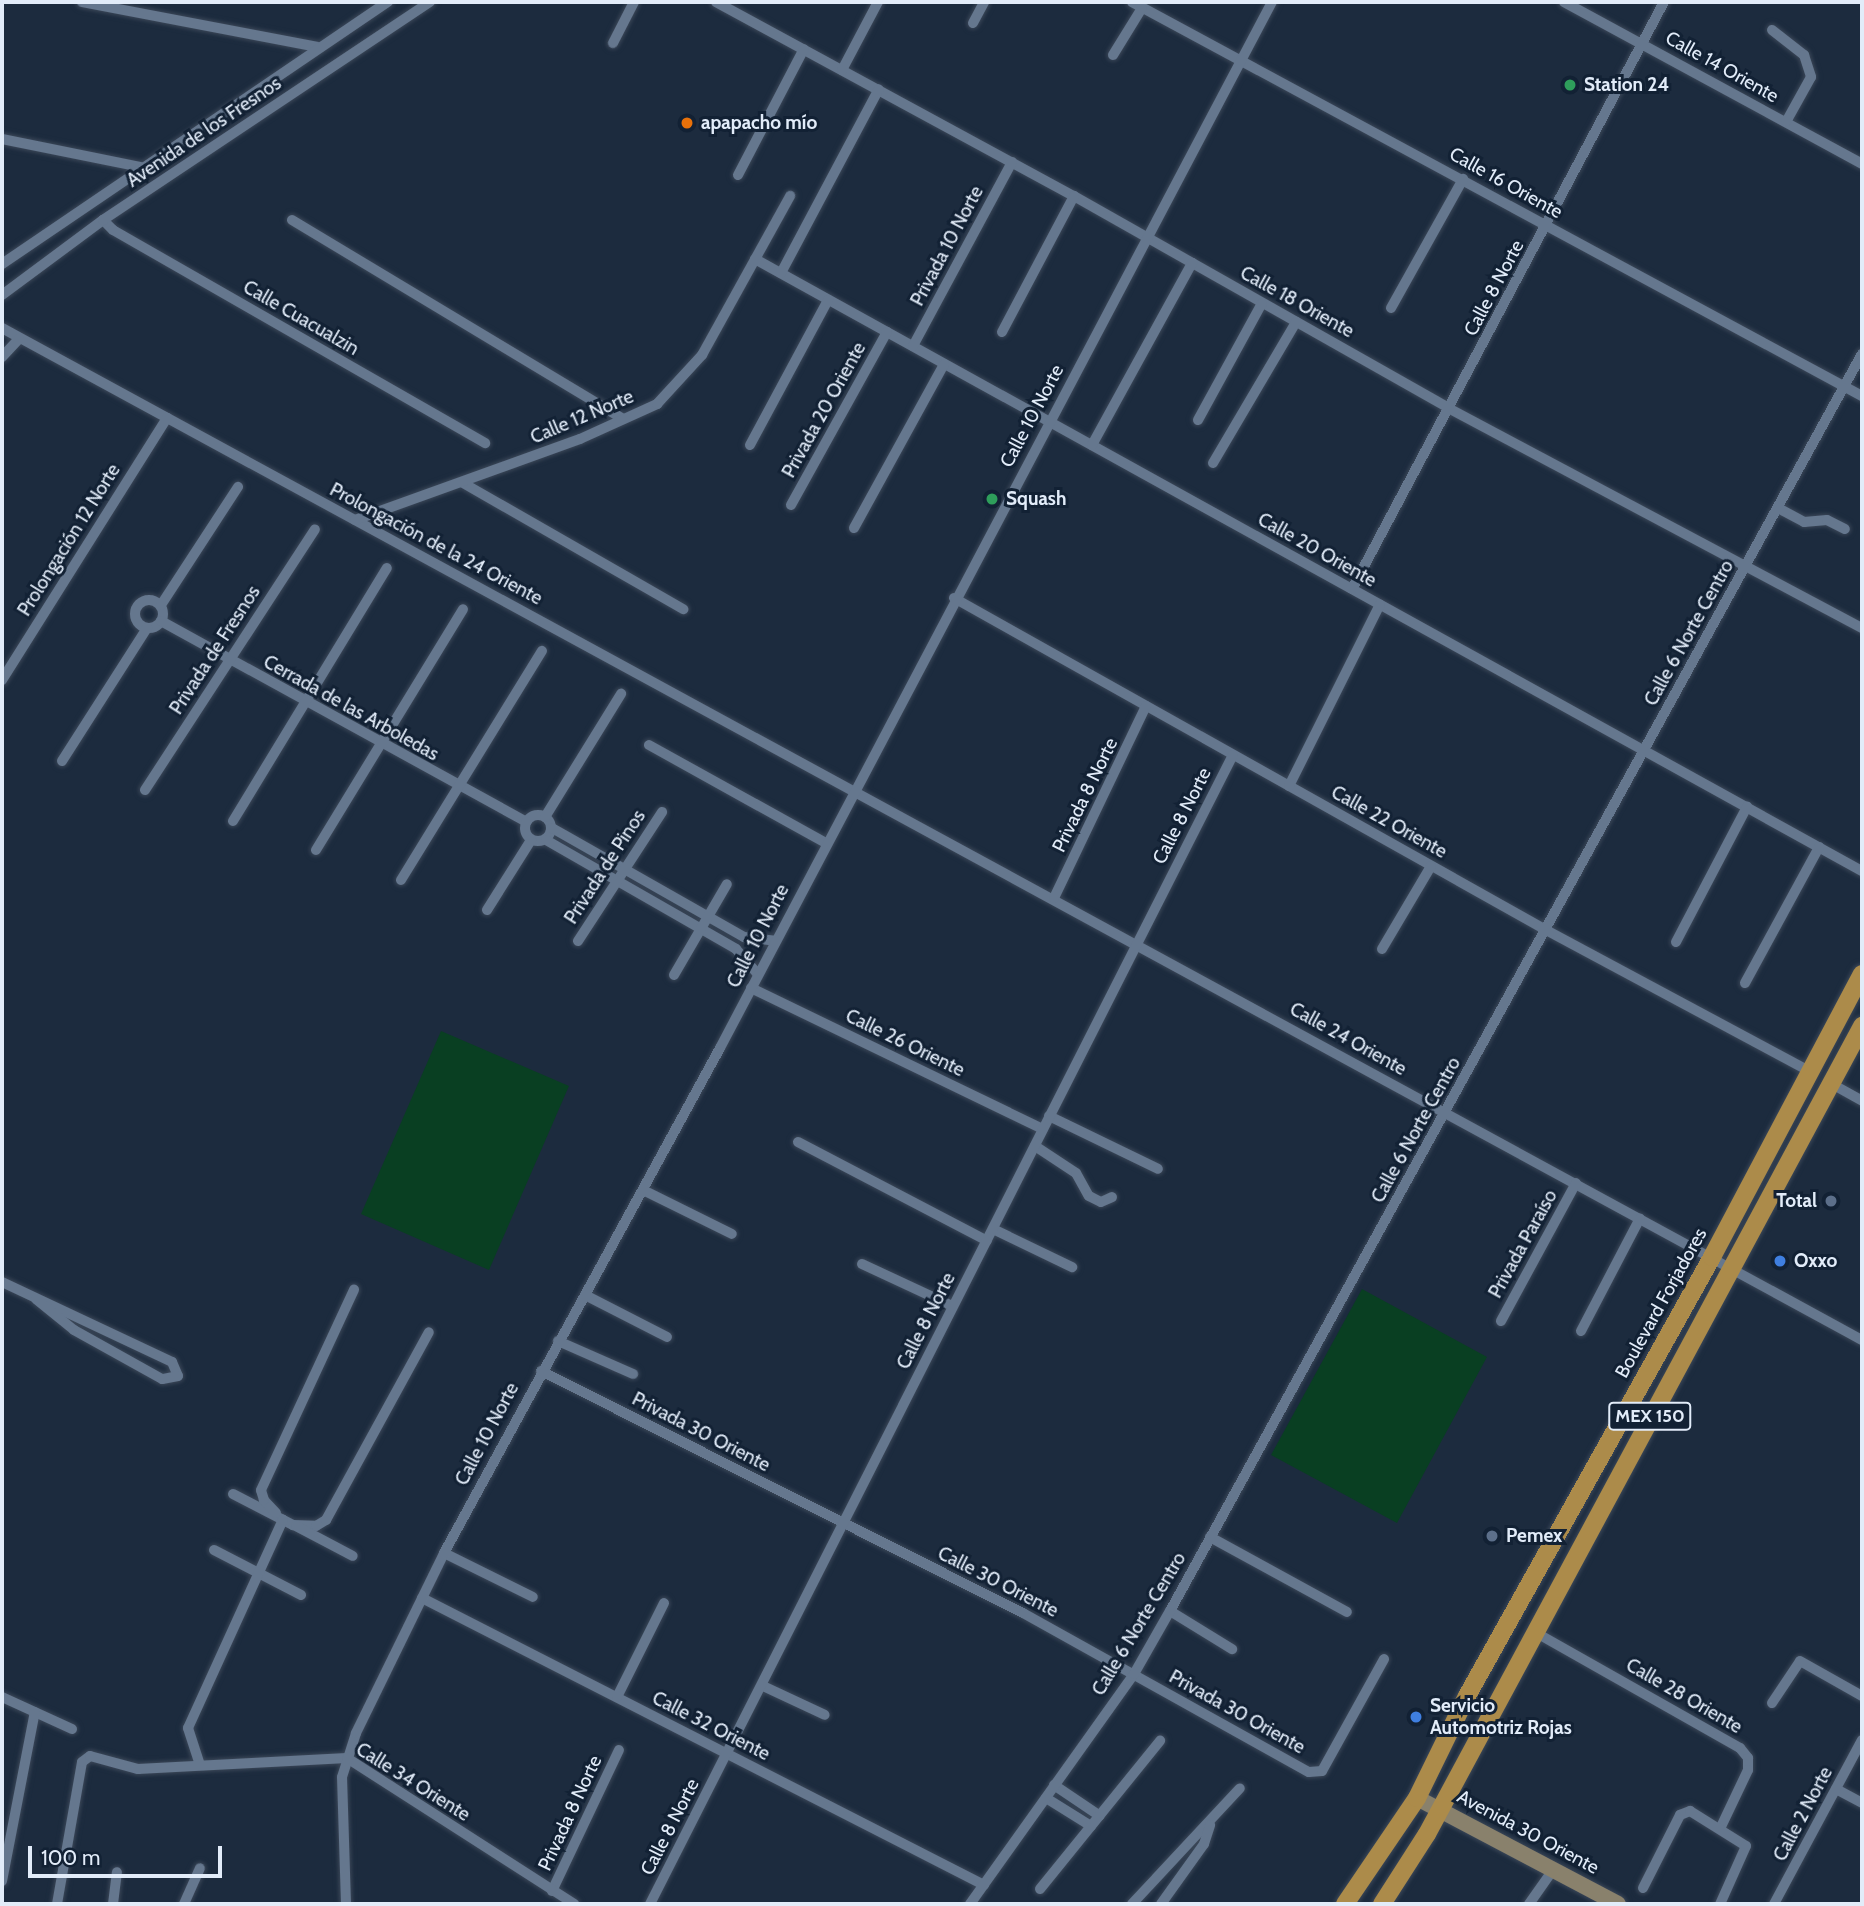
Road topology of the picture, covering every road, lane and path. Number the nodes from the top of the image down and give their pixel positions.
1 (82, 2) edge
2 (388, 2) edge
3 (430, 2) edge
4 (634, 2) edge
5 (716, 2) edge
6 (878, 2) edge
7 (985, 2) edge
8 (1132, 2) edge
9 (1272, 2) edge
10 (1564, 2) edge
11 (1664, 2) edge
12 (1148, 7) edge
13 (1117, 22) dead end
14 (973, 23) dead end
15 (1129, 28) junction
16 (1772, 30) dead end
17 (613, 43) dead end
18 (1642, 44) junction
19 (317, 47) junction
20 (804, 49) junction
21 (1113, 55) dead end
22 (1242, 60) junction
23 (842, 70) junction
24 (879, 89) junction
25 (1786, 122) junction
26 (2, 139) edge
27 (1012, 162) junction
28 (1862, 164) edge
29 (141, 167) junction
30 (738, 175) dead end
31 (1463, 179) junction
32 (790, 196) dead end
33 (1074, 196) junction
34 (103, 220) junction
35 (292, 220) dead end
36 (1546, 225) junction
37 (1146, 237) junction
38 (755, 259) junction
39 (1192, 263) junction
40 (2, 264) edge
41 (781, 273) junction
42 (2, 295) edge
43 (828, 299) junction
44 (1262, 303) junction
45 (1391, 308) dead end
46 (1296, 322) junction
47 (2, 328) edge
48 (887, 332) junction
49 (1002, 332) dead end
50 (19, 339) junction
51 (913, 346) junction
52 (1862, 355) edge
53 (2, 357) edge
54 (944, 364) junction
55 (1845, 387) junction
56 (1862, 396) edge
57 (1450, 409) junction
58 (167, 418) junction
59 (623, 419) junction
60 (1198, 420) dead end
61 (1049, 422) junction
62 (485, 443) dead end
63 (750, 445) dead end
64 (1092, 445) junction
65 (1213, 463) dead end
66 (463, 483) junction
67 (238, 487) dead end
68 (791, 505) dead end
69 (1778, 508) junction
70 (355, 520) junction
71 (854, 528) dead end
72 (315, 529) dead end
73 (1845, 529) dead end
74 (1748, 563) junction
75 (387, 568) dead end
76 (1352, 589) junction
77 (954, 598) junction
78 (1380, 604) junction
79 (161, 606) junction
80 (463, 609) dead end
81 (682, 609) dead end
82 (161, 621) junction
83 (147, 628) junction
84 (1862, 628) edge
85 (542, 651) dead end
86 (229, 661) junction
87 (2, 680) edge
88 (621, 694) dead end
89 (304, 703) junction
90 (1146, 706) junction
91 (380, 743) junction
92 (649, 745) dead end
93 (1645, 751) junction
94 (1233, 755) junction
95 (62, 761) dead end
96 (1289, 786) junction
97 (457, 787) junction
98 (855, 789) junction
99 (145, 790) dead end
100 (1747, 807) junction
101 (662, 812) dead end
102 (545, 817) junction
103 (233, 821) dead end
104 (526, 822) junction
105 (552, 828) junction
106 (531, 840) junction
107 (546, 840) junction
108 (826, 843) junction
109 (1819, 847) junction
110 (316, 850) dead end
111 (1431, 866) junction
112 (624, 869) junction
113 (1862, 871) edge
114 (401, 880) dead end
115 (617, 880) junction
116 (727, 884) dead end
117 (1054, 898) junction
118 (488, 910) dead end
119 (708, 917) junction
120 (701, 929) junction
121 (1546, 930) junction
122 (578, 941) dead end
123 (775, 941) junction
124 (1676, 942) dead end
125 (1136, 943) junction
126 (1382, 949) dead end
127 (758, 974) junction
128 (1862, 974) edge
129 (674, 975) dead end
130 (1745, 984) dead end
131 (751, 988) junction
132 (1862, 1026) edge
133 (1809, 1071) junction
134 (1830, 1083) junction
135 (1862, 1101) edge
136 (1446, 1112) junction
137 (1049, 1116) junction
138 (1043, 1129) junction
139 (798, 1142) dead end
140 (1035, 1146) junction
141 (1158, 1170) dead end
142 (1576, 1183) junction
143 (643, 1189) junction
144 (1112, 1197) dead end
145 (1640, 1218) junction
146 (993, 1229) junction
147 (732, 1234) dead end
148 (987, 1241) junction
149 (1712, 1257) junction
150 (862, 1264) dead end
151 (1072, 1267) dead end
152 (1731, 1268) junction
153 (2, 1282) edge
154 (354, 1290) dead end
155 (585, 1294) junction
156 (36, 1299) junction
157 (952, 1306) junction
158 (1501, 1321) dead end
159 (1581, 1331) dead end
160 (429, 1332) dead end
161 (667, 1337) dead end
162 (1862, 1340) edge
163 (558, 1341) junction
164 (541, 1371) junction
165 (633, 1374) dead end
166 (233, 1494) dead end
167 (288, 1522) junction
168 (846, 1524) junction
169 (1210, 1536) junction
170 (214, 1550) dead end
171 (444, 1553) junction
172 (353, 1556) dead end
173 (258, 1574) junction
174 (301, 1595) dead end
175 (533, 1597) dead end
176 (422, 1598) junction
177 (664, 1603) dead end
178 (1170, 1611) junction
179 (1347, 1612) dead end
180 (1533, 1631) junction
181 (1232, 1649) dead end
182 (1384, 1659) dead end
183 (1134, 1674) junction
184 (763, 1686) junction
185 (1862, 1696) edge
186 (2, 1697) edge
187 (617, 1697) junction
188 (1772, 1703) dead end
189 (36, 1712) junction
190 (825, 1715) dead end
191 (72, 1729) dead end
192 (1862, 1740) edge
193 (1160, 1741) dead end
194 (619, 1750) dead end
195 (727, 1753) junction
196 (347, 1758) junction
197 (200, 1765) junction
198 (1054, 1785) junction
199 (1240, 1788) dead end
200 (1836, 1789) junction
201 (1046, 1798) junction
202 (1417, 1798) junction
203 (1862, 1804) edge
204 (1440, 1808) junction
205 (1100, 1816) junction
206 (1210, 1825) junction
207 (1091, 1826) junction
208 (1720, 1829) junction
209 (200, 1868) dead end
210 (1163, 1869) junction
211 (1553, 1870) junction
212 (117, 1872) dead end
213 (2, 1881) edge
214 (1177, 1881) junction
215 (984, 1885) junction
216 (1643, 1888) dead end
217 (1040, 1889) dead end
218 (552, 1891) junction
219 (57, 1904) edge
220 (115, 1904) edge
221 (184, 1904) edge
222 (346, 1904) edge
223 (574, 1904) edge
224 (650, 1904) edge
225 (970, 1904) edge
226 (1132, 1904) edge
227 (1161, 1904) edge
228 (1345, 1904) edge
229 (1382, 1904) edge
230 (1530, 1904) edge
231 (1618, 1904) edge
232 (1720, 1904) edge
233 (1774, 1904) edge

1 - 19 street
2 - 19 street, Avenida de los Fresnos
3 - 34 street, Avenida de los Fresnos
4 - 17 street
5 - 20 street, Calle 18 Oriente
6 - 23 street
7 - 14 street
8 - 12 street, Calle 16 Oriente
9 - 22 street, Calle 10 Norte
10 - 18 street, Calle 14 Oriente
11 - 18 street, Calle 8 Norte
12 - 15 street
12 - 22 street, Calle 16 Oriente
13 - 15 street
15 - 21 street
16 - 25 street
18 - 25 street, Calle 14 Oriente
18 - 36 street, Calle 8 Norte
19 - 29 street, Avenida de los Fresnos
20 - 23 street, Calle 18 Oriente
20 - 30 street
22 - 31 street, Calle 16 Oriente
22 - 37 street, Calle 10 Norte
23 - 24 street, Calle 18 Oriente
24 - 27 street, Calle 18 Oriente
24 - 41 street
25 - 28 street, Calle 14 Oriente
26 - 29 street
27 - 33 street, Calle 18 Oriente
27 - 51 street, Privada 10 Norte
29 - 40 street, Avenida de los Fresnos
31 - 36 street, Calle 16 Oriente
31 - 45 street
32 - 38 street, Calle 12 Norte
33 - 37 street, Calle 18 Oriente
33 - 49 street
34 - 42 street, Avenida de los Fresnos
34 - 62 street, Calle Cuacualzin
35 - 59 street
36 - 55 street, Calle 16 Oriente
36 - 57 street, Calle 8 Norte
37 - 39 street, Calle 18 Oriente
37 - 61 street, Calle 10 Norte
38 - 41 street, Calle 20 Oriente
38 - 59 street, Calle 12 Norte
39 - 44 street, Calle 18 Oriente
39 - 64 street
41 - 43 street, Calle 20 Oriente
43 - 48 street, Calle 20 Oriente
43 - 63 street
44 - 46 street, Calle 18 Oriente
44 - 60 street
46 - 57 street, Calle 18 Oriente
46 - 65 street
47 - 50 street, Prolongación de la 24 Oriente
48 - 51 street, Calle 20 Oriente
48 - 68 street, Privada 20 Oriente
50 - 53 street
50 - 58 street, Prolongación de la 24 Oriente
51 - 54 street, Calle 20 Oriente
52 - 55 street, Calle 6 Norte Centro
54 - 61 street, Calle 20 Oriente
54 - 71 street
55 - 56 street, Calle 16 Oriente
55 - 69 street, Calle 6 Norte Centro
57 - 74 street, Calle 18 Oriente
57 - 76 street, Calle 8 Norte
58 - 70 street, Prolongación de la 24 Oriente
58 - 87 street, Prolongación 12 Norte
59 - 66 street, Calle 12 Norte
61 - 64 street, Calle 20 Oriente
61 - 77 street, Calle 10 Norte
64 - 76 street, Calle 20 Oriente
66 - 70 street, Calle 12 Norte
66 - 81 street
67 - 79 street
69 - 73 street
69 - 74 street, Calle 6 Norte Centro
70 - 98 street, Prolongación de la 24 Oriente
72 - 86 street, Privada de Fresnos
74 - 84 street, Calle 18 Oriente
74 - 93 street, Calle 6 Norte Centro
75 - 89 street
76 - 78 street, Calle 20 Oriente
77 - 90 street, Calle 22 Oriente
77 - 98 street, Calle 10 Norte
78 - 93 street, Calle 20 Oriente
78 - 96 street
79 - 82 street
79 - 83 street
80 - 91 street
82 - 83 street
82 - 86 street, Cerrada de las Arboledas
83 - 95 street
85 - 97 street
86 - 89 street, Cerrada de las Arboledas
86 - 99 street, Privada de Fresnos
88 - 102 street
89 - 91 street, Cerrada de las Arboledas
89 - 103 street
90 - 94 street, Calle 22 Oriente
90 - 117 street, Privada 8 Norte
91 - 97 street, Cerrada de las Arboledas
91 - 110 street
92 - 108 street
93 - 100 street, Calle 20 Oriente
93 - 121 street, Calle 6 Norte Centro
94 - 96 street, Calle 22 Oriente
94 - 125 street, Calle 8 Norte
96 - 111 street, Calle 22 Oriente
97 - 104 street, Cerrada de las Arboledas
97 - 114 street
98 - 108 street, Calle 10 Norte
98 - 117 street, Calle 24 Oriente
100 - 109 street, Calle 20 Oriente
100 - 124 street
101 - 112 street, Privada de Pinos
102 - 104 street
102 - 105 street
104 - 106 street
105 - 107 street
105 - 112 street
106 - 107 street
106 - 118 street
107 - 115 street
108 - 123 street, Calle 10 Norte
109 - 113 street, Calle 20 Oriente
109 - 130 street
111 - 121 street, Calle 22 Oriente
111 - 126 street
112 - 115 street, Privada de Pinos
112 - 119 street
115 - 120 street
115 - 122 street, Privada de Pinos
116 - 119 street
117 - 125 street, Calle 24 Oriente
119 - 120 street
119 - 123 street
120 - 127 street
120 - 129 street
121 - 133 street, Calle 22 Oriente
121 - 136 street, Calle 6 Norte Centro
123 - 127 street, Calle 10 Norte
125 - 136 street, Calle 24 Oriente
125 - 137 street, Calle 8 Norte
127 - 131 street, Calle 10 Norte
128 - 133 main road, Boulevard Forjadores / MEX 150
131 - 138 street, Calle 26 Oriente
131 - 143 street, Calle 10 Norte
132 - 134 main road, MEX 150
133 - 149 main road, Boulevard Forjadores / MEX 150
134 - 135 street
134 - 152 main road, MEX 150
136 - 142 street, Calle 24 Oriente
136 - 169 street, Calle 6 Norte Centro
137 - 138 street, Calle 8 Norte
137 - 141 street
138 - 140 street, Calle 8 Norte
139 - 148 street
140 - 144 street
140 - 146 street, Calle 8 Norte
142 - 145 street, Calle 24 Oriente
142 - 158 street, Privada Paraíso
143 - 147 street
143 - 155 street, Calle 10 Norte
145 - 149 street, Calle 24 Oriente
145 - 159 street
146 - 148 street, Calle 8 Norte
146 - 151 street
148 - 157 street, Calle 8 Norte
149 - 152 street, Calle 24 Oriente
149 - 202 main road, Boulevard Forjadores / MEX 150
150 - 157 street
152 - 162 street, Calle 24 Oriente
152 - 180 main road, MEX 150
153 - 156 street
154 - 167 street
155 - 161 street
155 - 163 street, Calle 10 Norte
156 - 156 street
157 - 168 street, Calle 8 Norte
160 - 167 street
163 - 164 street, Calle 10 Norte
163 - 165 street
164 - 168 street, Privada 30 Oriente
164 - 171 street, Calle 10 Norte
166 - 167 street
167 - 172 street
167 - 173 street
168 - 183 street, Calle 30 Oriente
168 - 184 street, Calle 8 Norte
169 - 178 street, Calle 6 Norte Centro
169 - 179 street
170 - 173 street
171 - 175 street
171 - 176 street, Calle 10 Norte
173 - 174 street
173 - 197 street
176 - 187 street, Calle 32 Oriente
176 - 196 street, Calle 10 Norte
177 - 187 street
178 - 181 street
178 - 183 street, Calle 6 Norte Centro
180 - 204 main road, MEX 150
180 - 208 street, Calle 28 Oriente
182 - 183 street, Privada 30 Oriente
183 - 198 street, Calle 6 Norte Centro
184 - 190 street
184 - 195 street, Calle 8 Norte
185 - 188 street
186 - 189 street
187 - 195 street, Calle 32 Oriente
189 - 191 street
189 - 213 street
192 - 200 street, Calle 2 Norte
193 - 205 street
194 - 218 street, Privada 8 Norte
195 - 215 street, Calle 32 Oriente
195 - 224 street, Calle 8 Norte
196 - 197 street, Calle 34 Oriente
196 - 218 street, Calle 34 Oriente
196 - 222 street, Calle 10 Norte
197 - 219 street, Calle 34 Oriente
198 - 201 street, Calle 6 Norte Centro
198 - 205 street
199 - 206 street
200 - 203 street
200 - 233 street, Calle 2 Norte
201 - 207 street
201 - 215 street, Calle 6 Norte Centro
202 - 204 street, Avenida 30 Oriente
202 - 228 main road, Boulevard Forjadores / MEX 150
204 - 211 street, Avenida 30 Oriente
204 - 229 main road, MEX 150
205 - 207 street
206 - 210 street
206 - 214 street
207 - 217 street
208 - 216 street
208 - 232 street
209 - 221 street
210 - 214 street
210 - 226 street
211 - 230 street
211 - 231 street, Avenida 30 Oriente
212 - 220 street
214 - 227 street
215 - 225 street, Calle 6 Norte Centro
218 - 223 street, Calle 34 Oriente

